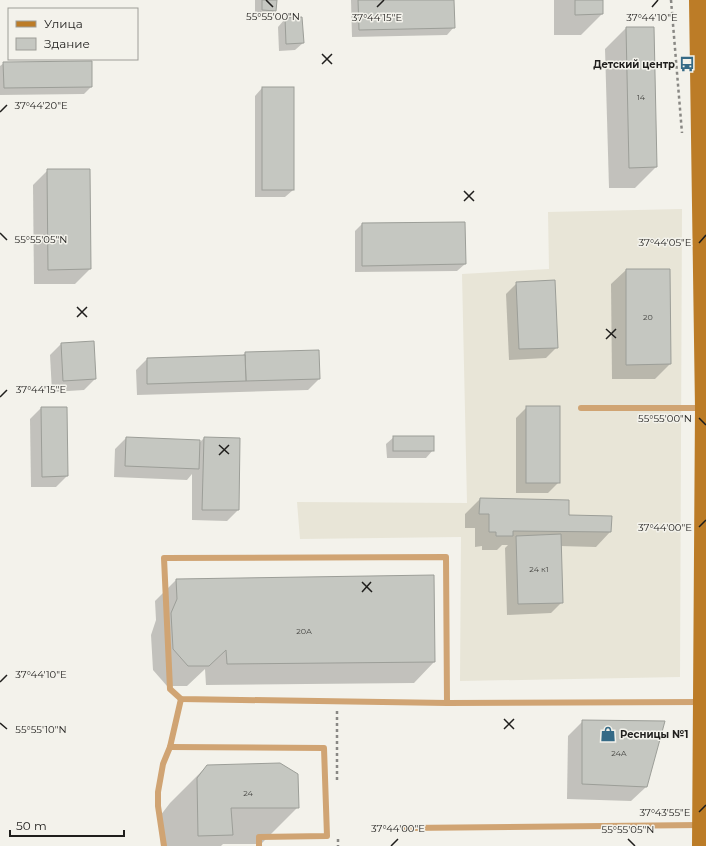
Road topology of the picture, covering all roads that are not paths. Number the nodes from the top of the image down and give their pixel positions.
1 (698, 0) edge
2 (705, 331) edge
3 (581, 408) dead end
4 (704, 408) junction
5 (182, 699) junction
6 (447, 702) junction
7 (702, 702) junction
8 (170, 747) junction
9 (702, 825) junction
10 (405, 828) dead end
11 (164, 846) edge
12 (259, 846) edge
13 (702, 846) edge

1 - 2 street
2 - 4 street
3 - 4 lane
4 - 7 street
5 - 6 lane
5 - 6 lane
5 - 8 lane
6 - 7 lane
7 - 9 street
8 - 11 lane
8 - 12 lane
9 - 10 lane
9 - 13 street

